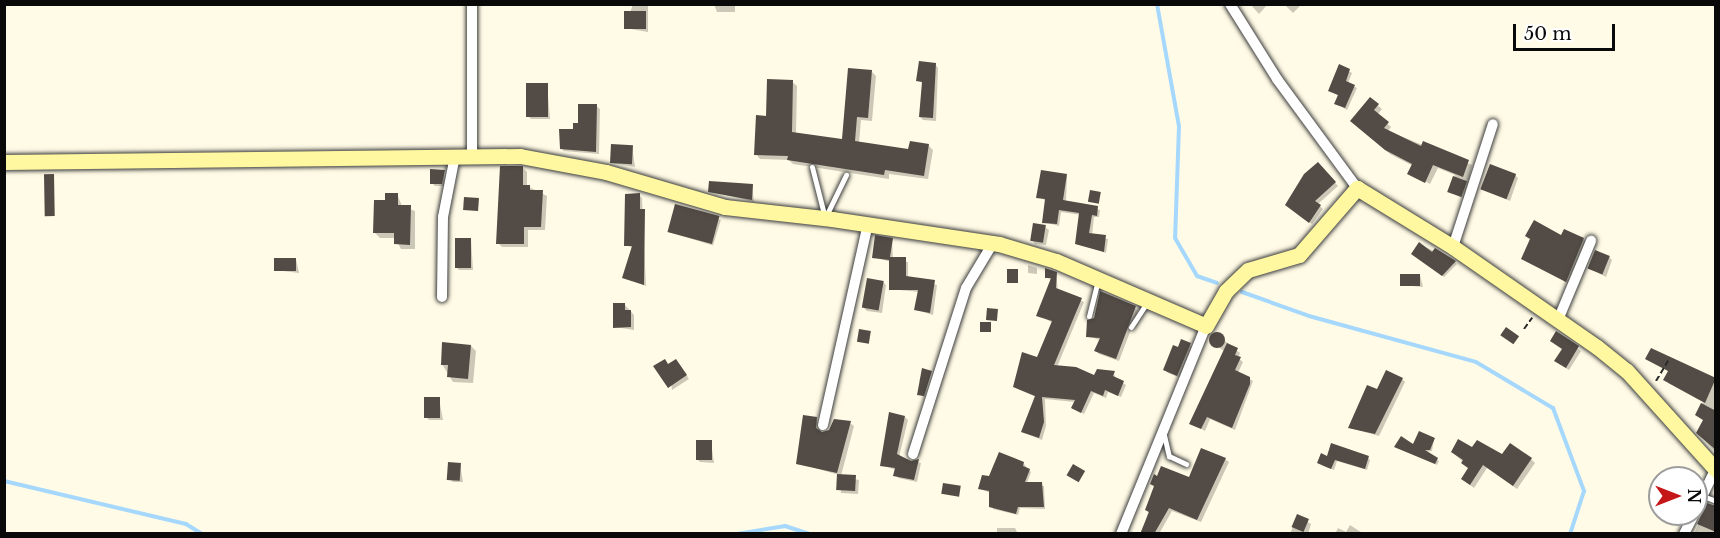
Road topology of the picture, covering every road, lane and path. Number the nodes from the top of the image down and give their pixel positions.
1 (472, 4) edge
2 (1230, 4) edge
3 (1493, 124) dead end
4 (454, 156) junction
5 (472, 156) junction
6 (4, 162) edge
7 (812, 166) dead end
8 (846, 175) dead end
9 (1358, 188) junction
10 (825, 218) junction
11 (868, 224) junction
12 (1591, 241) dead end
13 (993, 243) junction
14 (1453, 247) junction
15 (1098, 279) junction
16 (442, 297) dead end
17 (1148, 301) junction
18 (1089, 316) dead end
19 (1558, 320) junction
20 (1209, 321) junction
21 (1131, 327) dead end
22 (1670, 358) dead end
23 (1647, 393) junction
24 (824, 425) dead end
25 (1163, 427) junction
26 (913, 454) dead end
27 (1186, 464) dead end
28 (1715, 470) edge
29 (1708, 485) edge
30 (1121, 534) edge

1 - 5 street
2 - 9 street
3 - 14 street
4 - 5 street
4 - 6 street
4 - 16 street
5 - 10 street
7 - 10 lane
8 - 10 lane
9 - 14 street
9 - 20 street
10 - 11 street
11 - 13 street
11 - 24 street
12 - 19 street
13 - 15 street
13 - 26 street
14 - 19 street
15 - 17 street
15 - 18 lane
17 - 20 street
17 - 21 lane
19 - 23 street
20 - 25 street
22 - 23 path
23 - 28 street
25 - 27 lane
25 - 30 street
28 - 29 street

